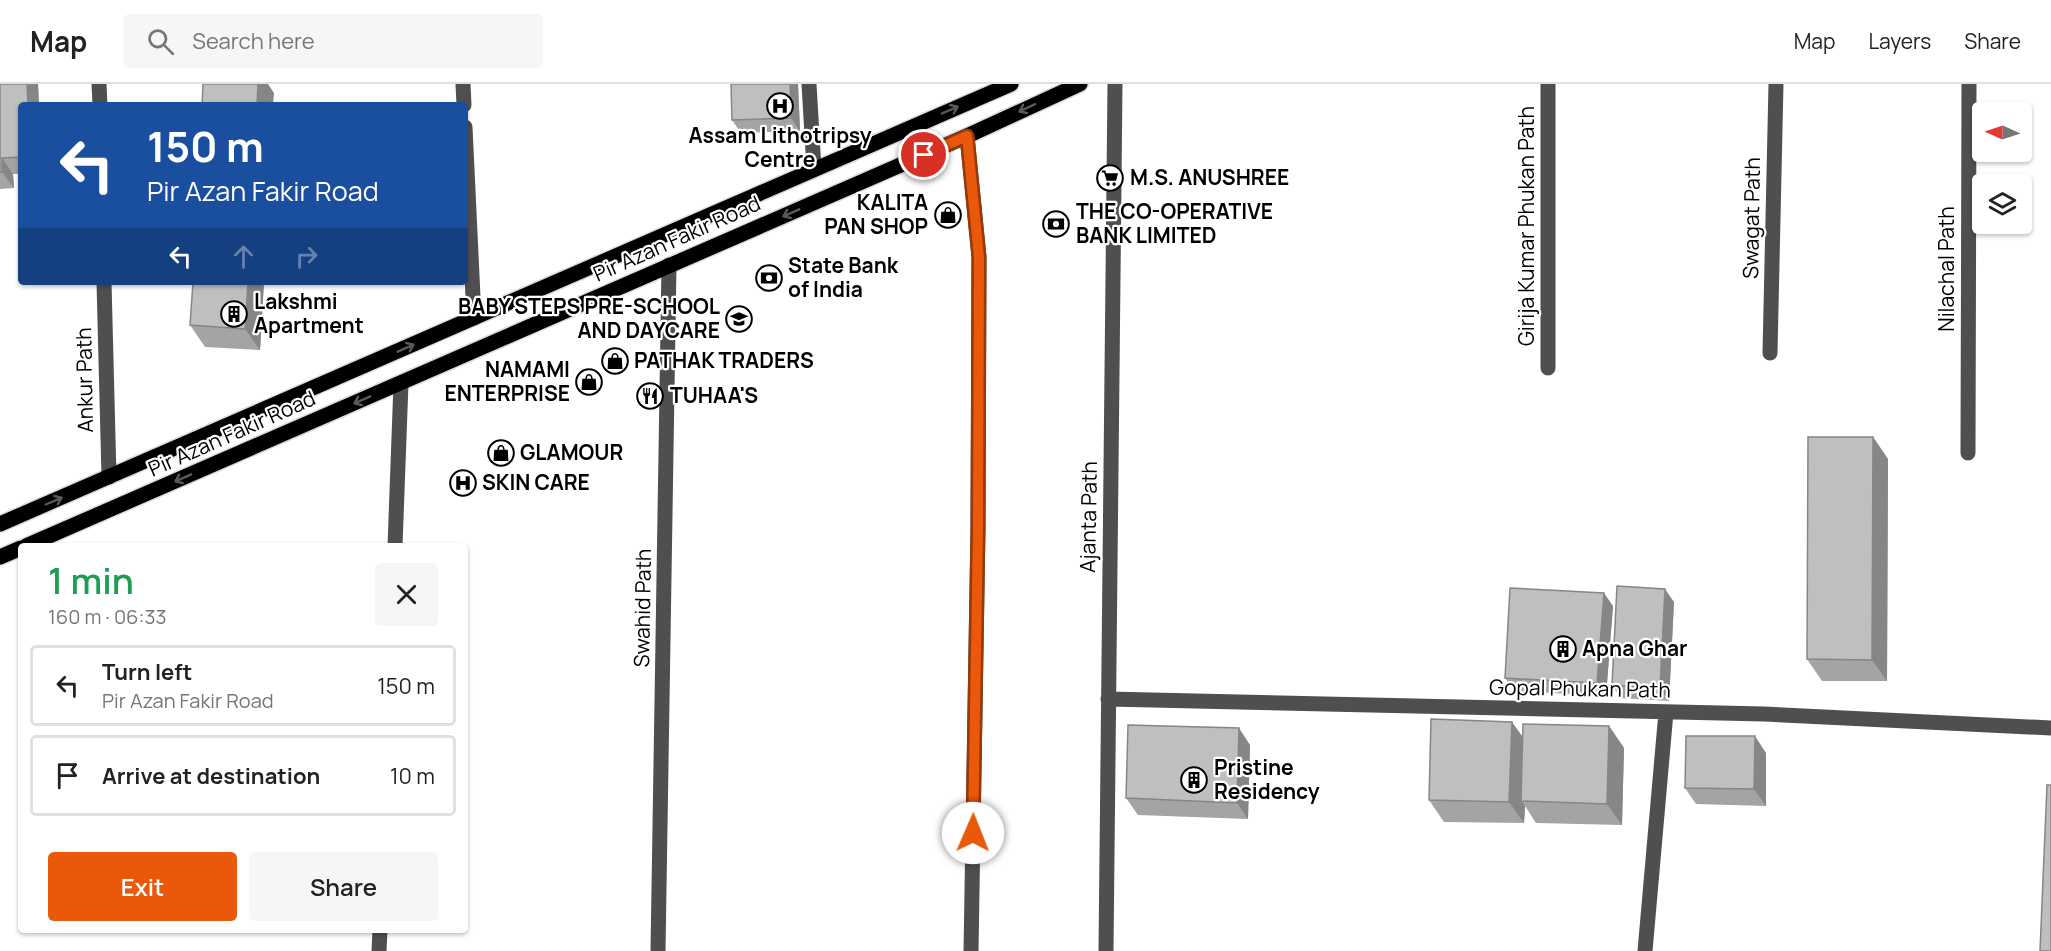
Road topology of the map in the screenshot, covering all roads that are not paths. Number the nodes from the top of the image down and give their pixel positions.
1 (99, 84) edge
2 (463, 84) edge
3 (809, 84) edge
4 (1011, 84) edge
5 (1080, 84) edge
6 (1115, 84) edge
7 (1548, 84) edge
8 (1776, 84) edge
9 (1969, 84) edge
10 (100, 102) edge
11 (464, 102) edge
12 (967, 136) junction
13 (814, 169) junction
14 (468, 191) edge
15 (669, 266) junction
16 (104, 285) edge
17 (474, 318) junction
18 (1770, 353) dead end
19 (1548, 368) dead end
20 (401, 383) junction
21 (1968, 453) dead end
22 (108, 477) junction
23 (0, 524) edge
24 (33, 543) edge
25 (395, 543) edge
26 (18, 549) edge
27 (0, 557) edge
28 (1108, 699) junction
29 (1665, 712) junction
30 (2051, 728) edge
31 (380, 933) edge
32 (379, 951) edge
33 (658, 951) edge
34 (971, 951) edge
35 (1106, 951) edge
36 (1645, 951) edge

1 - 10 street
2 - 11 street
3 - 13 street
13 -> 4 main road, Pir Azan Fakir Road
5 -> 12 main road, Pir Azan Fakir Road
6 - 28 street, Ajanta Path
7 - 19 street, Girija Kumar Phukan Path
8 - 18 street, Swagat Path
9 - 21 street, Nilachal Path
12 -> 15 main road, Pir Azan Fakir Road
12 - 34 street
13 - 17 main road, Pir Azan Fakir Road
14 - 17 street
15 - 20 main road, Pir Azan Fakir Road
15 - 33 street, Swahid Path
16 - 22 street, Ankur Path
22 -> 17 main road, Pir Azan Fakir Road
20 -> 24 main road, Pir Azan Fakir Road
20 - 25 street
23 -> 22 main road, Pir Azan Fakir Road
26 - 27 main road
28 - 29 street, Gopal Phukan Path
28 - 35 street, Ajanta Path
29 - 30 street, Gopal Phukan Path
29 - 36 street
31 - 32 street

